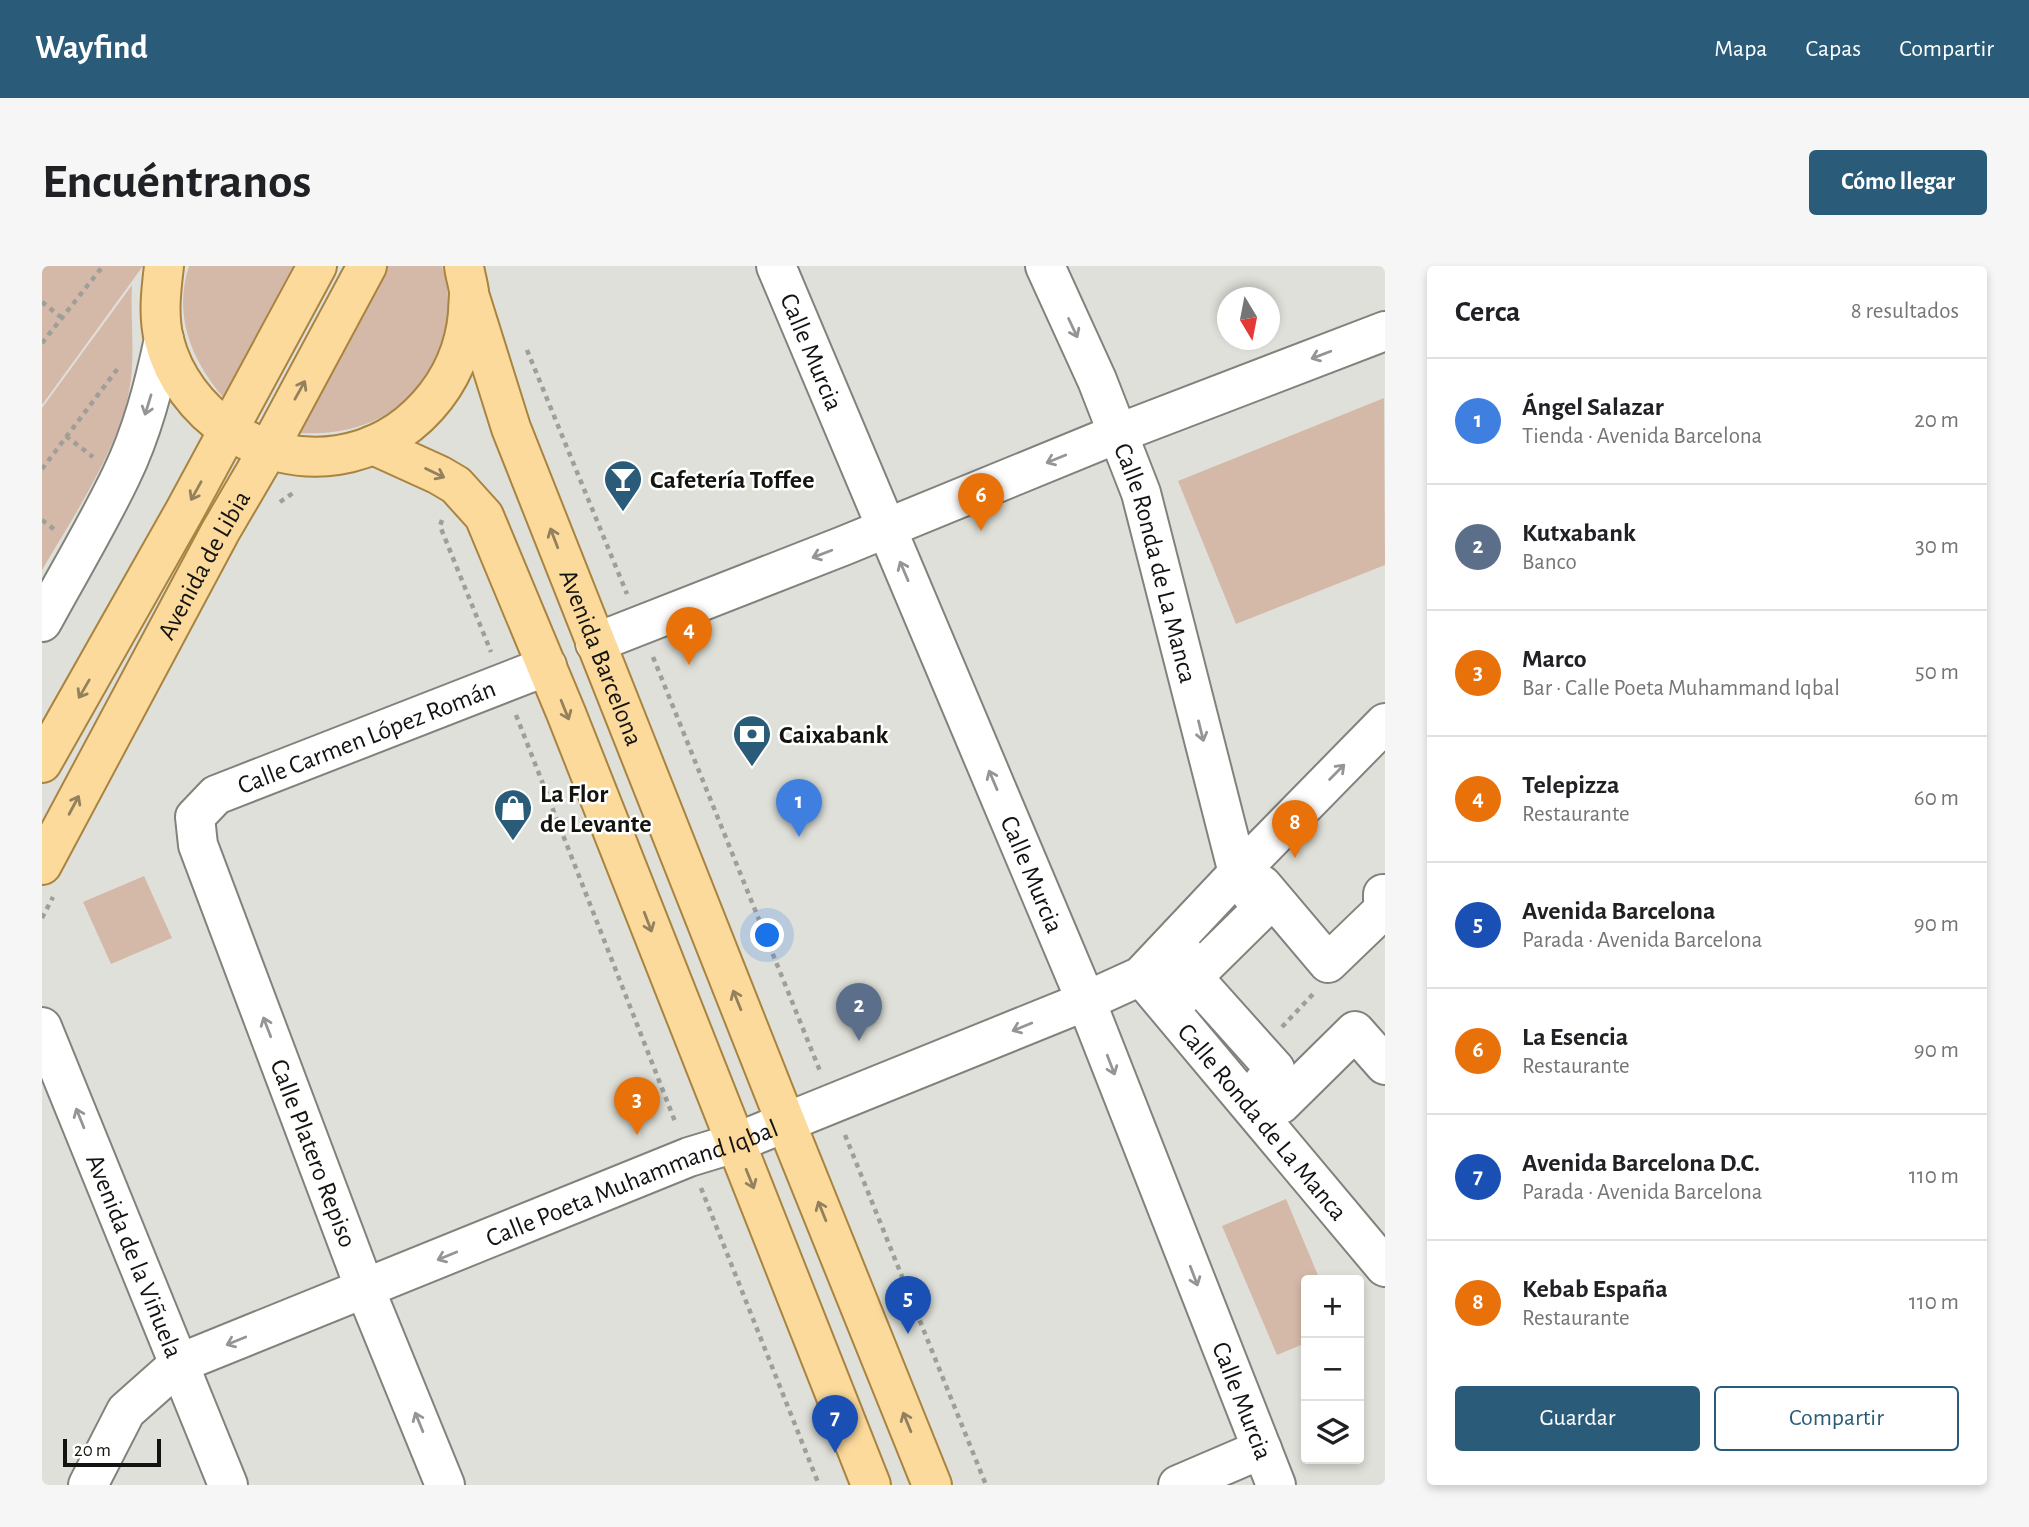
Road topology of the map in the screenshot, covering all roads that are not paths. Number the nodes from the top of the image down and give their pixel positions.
1 (164, 266) edge
2 (317, 266) edge
3 (367, 266) edge
4 (776, 266) edge
5 (1045, 266) edge
6 (466, 280) edge
7 (1385, 331) edge
8 (164, 339) junction
9 (229, 431) junction
10 (1119, 433) junction
11 (373, 445) junction
12 (268, 450) junction
13 (887, 528) junction
14 (42, 622) edge
15 (595, 643) junction
16 (547, 666) junction
17 (1385, 723) edge
18 (42, 763) edge
19 (195, 817) joint
20 (42, 865) edge
21 (1238, 873) junction
22 (1385, 894) edge
23 (1141, 976) junction
24 (1086, 1001) junction
25 (42, 1027) edge
26 (1385, 1065) edge
27 (786, 1123) junction
28 (735, 1143) junction
29 (1385, 1267) edge
30 (365, 1289) junction
31 (180, 1363) junction
32 (1262, 1449) junction
33 (88, 1485) edge
34 (228, 1485) edge
35 (445, 1485) edge
36 (871, 1485) edge
37 (932, 1485) edge
38 (1178, 1485) edge
39 (1276, 1485) edge

1 - 8 main road
2 - 9 main road, Avenida de Libia
12 -> 3 main road, Avenida de Libia
4 - 13 street, Calle Murcia
5 -> 10 street, Calle Ronda de La Manca
6 - 11 main road
15 -> 6 main road, Avenida Barcelona
7 -> 10 street
8 - 9 main road
8 -> 14 street
9 - 12 main road
9 -> 18 main road, Avenida de Libia
10 -> 13 street
10 -> 21 street, Calle Ronda de La Manca
11 - 12 main road
11 -> 16 main road, Avenida Barcelona
20 -> 12 main road, Avenida de Libia
13 -> 15 street
24 -> 13 street, Calle Murcia
27 -> 15 main road, Avenida Barcelona
16 - 19 street, Calle Carmen López Román
16 -> 28 main road, Avenida Barcelona
21 -> 17 street
30 -> 19 street, Calle Platero Repiso
21 - 23 street
22 - 26 street
23 - 24 street, Calle Poeta Muhammand Iqbal
23 - 29 street, Calle Ronda de La Manca
24 -> 27 street, Calle Poeta Muhammand Iqbal
24 -> 32 street, Calle Murcia
31 -> 25 street, Avenida de la Viñuela
27 - 28 street, Calle Poeta Muhammand Iqbal
37 -> 27 main road, Avenida Barcelona
28 -> 30 street, Calle Poeta Muhammand Iqbal
28 -> 36 main road, Avenida Barcelona
30 -> 31 street, Calle Poeta Muhammand Iqbal
35 -> 30 street, Calle Platero Repiso
31 - 33 street
31 - 34 street, Avenida de la Viñuela
32 - 38 street
32 - 39 street, Calle Murcia

